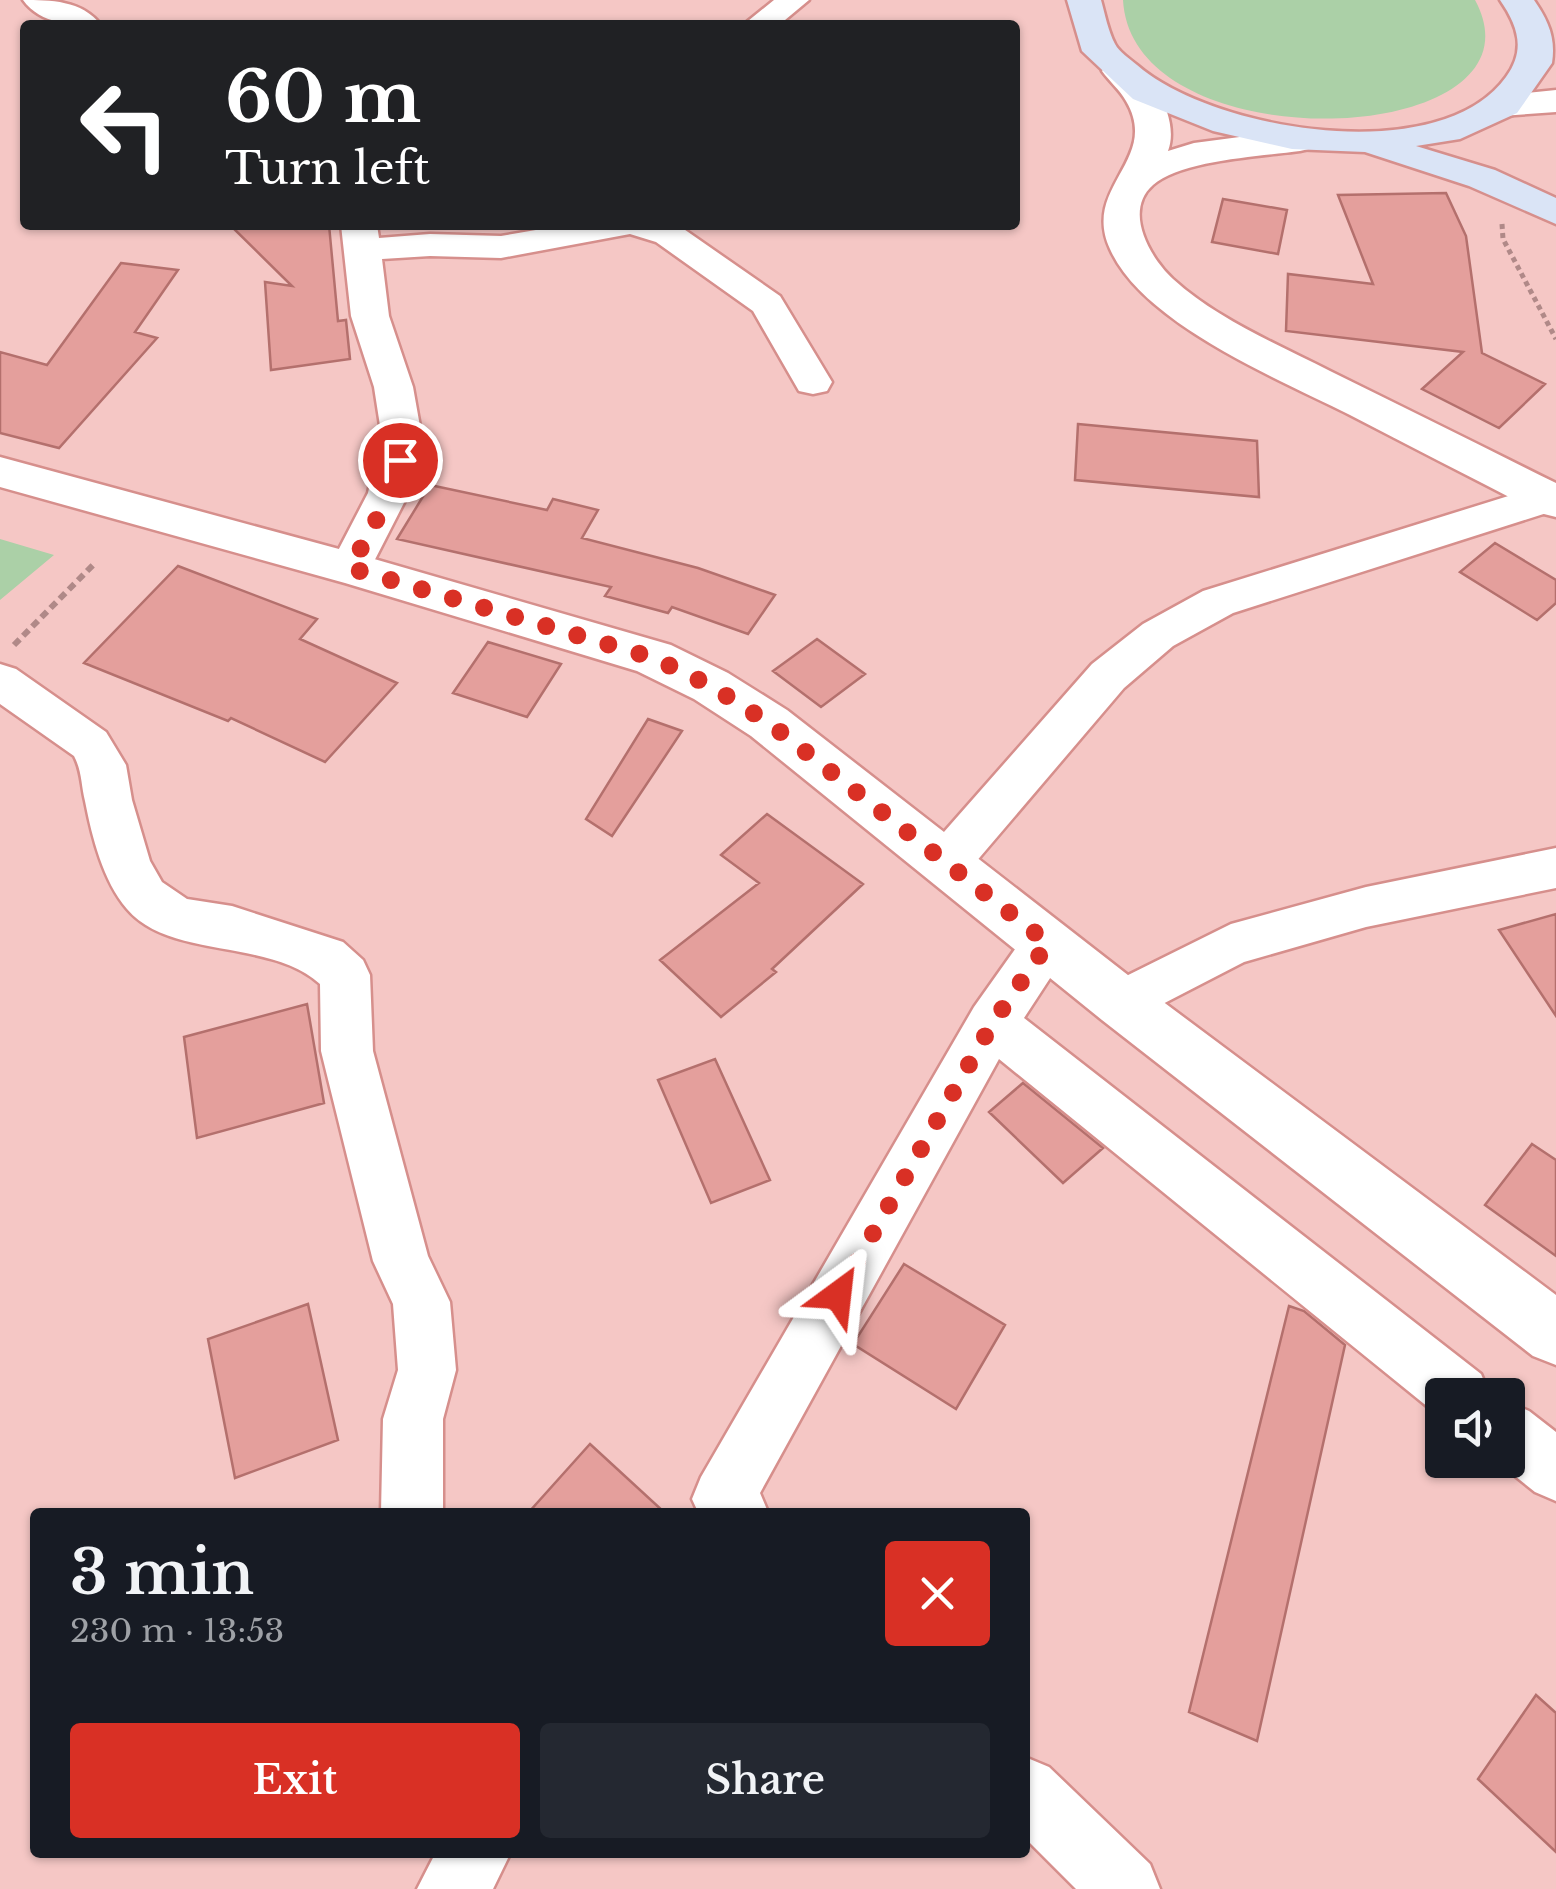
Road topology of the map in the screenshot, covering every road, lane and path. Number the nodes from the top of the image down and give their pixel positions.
1 (38, 0) edge
2 (794, 0) edge
3 (1084, 0) edge
4 (1517, 0) edge
5 (75, 20) edge
6 (765, 20) edge
7 (1545, 44) edge
8 (1120, 71) junction
9 (1556, 100) edge
10 (1495, 109) junction
11 (1300, 140) junction
12 (1354, 143) junction
13 (1140, 176) junction
14 (1519, 196) junction
15 (1556, 212) edge
16 (597, 230) edge
17 (659, 230) edge
18 (443, 235) edge
19 (361, 237) edge
20 (1556, 340) edge
21 (813, 382) dead end
22 (0, 472) edge
23 (1552, 500) edge
24 (94, 564) dead end
25 (350, 568) junction
26 (7, 663) edge
27 (946, 863) junction
28 (1556, 868) edge
29 (1048, 943) junction
30 (1122, 1003) junction
31 (992, 1024) junction
32 (1556, 1334) edge
33 (1439, 1378) edge
34 (1525, 1446) edge
35 (1556, 1471) edge
36 (412, 1508) edge
37 (724, 1508) edge
38 (1030, 1796) edge
39 (1125, 1889) edge

1 - 5 street
2 - 6 street
3 - 8 main road
4 - 7 main road
7 - 10 main road
8 - 11 main road
8 - 13 street
9 - 10 street
10 - 12 main road
10 - 15 main road
11 - 12 main road
11 - 13 street
12 - 14 main road
13 - 23 street
14 - 15 main road
14 - 20 path
16 - 18 street
17 - 21 street
18 - 19 street
19 - 25 street
22 - 25 street
23 - 27 street
24 - 26 path
25 - 27 street
26 - 36 street
27 - 29 street
28 - 30 street
29 - 30 street
29 - 31 street
30 - 32 street
31 - 33 street
31 - 37 street
34 - 35 street
38 - 39 street

